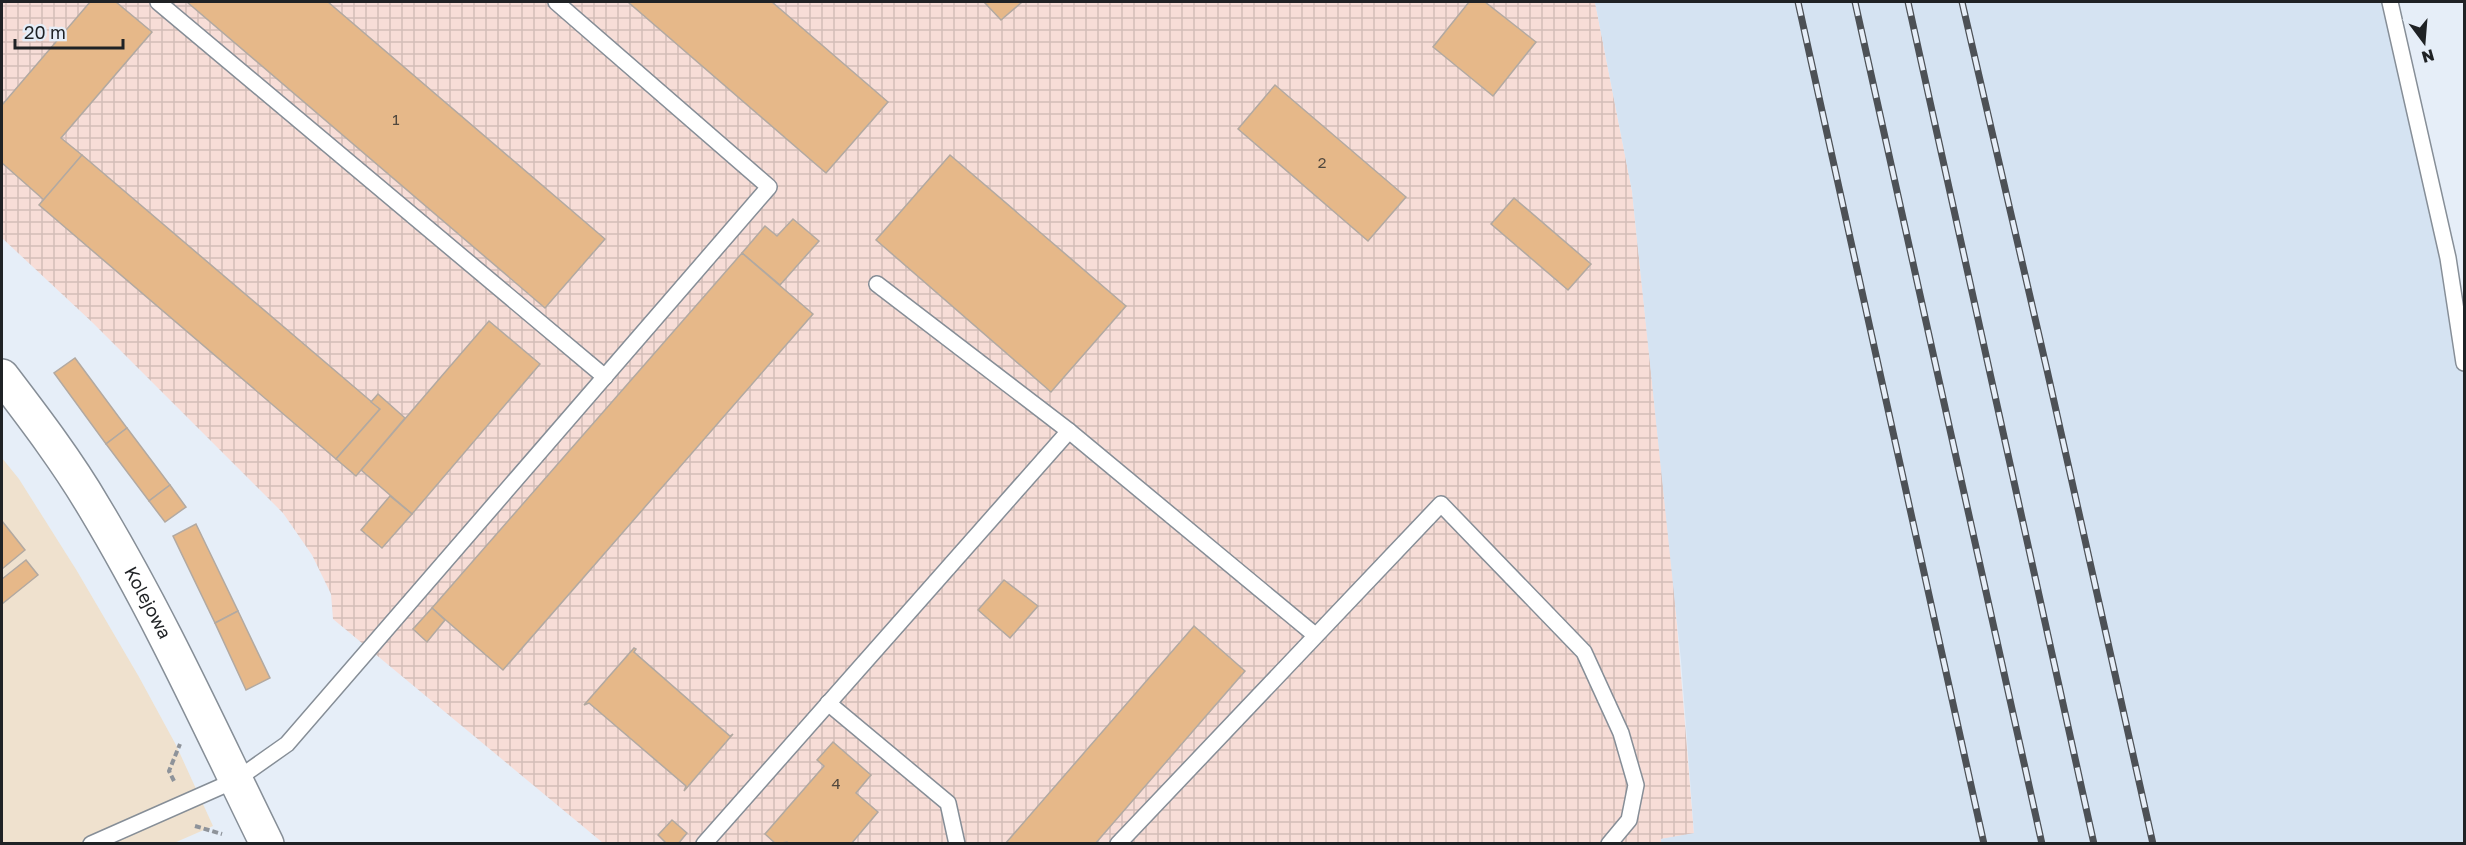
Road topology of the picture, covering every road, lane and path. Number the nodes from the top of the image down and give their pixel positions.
1 (158, 2) edge
2 (556, 2) edge
3 (2390, 2) edge
4 (877, 284) dead end
5 (2464, 363) edge
6 (2, 376) edge
7 (605, 377) junction
8 (1069, 431) junction
9 (1315, 635) junction
10 (828, 703) junction
11 (179, 736) dead end
12 (236, 780) junction
13 (184, 802) junction
14 (226, 836) dead end
15 (710, 841) edge
16 (92, 843) edge
17 (267, 843) edge
18 (957, 843) edge
19 (1118, 843) edge
20 (1609, 843) edge

1 - 7 lane
2 - 7 lane
3 - 5 lane
4 - 8 lane
6 - 12 street, Kolejowa
7 - 12 lane
8 - 9 lane
8 - 10 lane
9 - 19 lane
9 - 20 lane
10 - 15 lane
10 - 18 lane
11 - 13 path
12 - 13 lane
12 - 17 street, Kolejowa
13 - 14 path
13 - 16 lane

